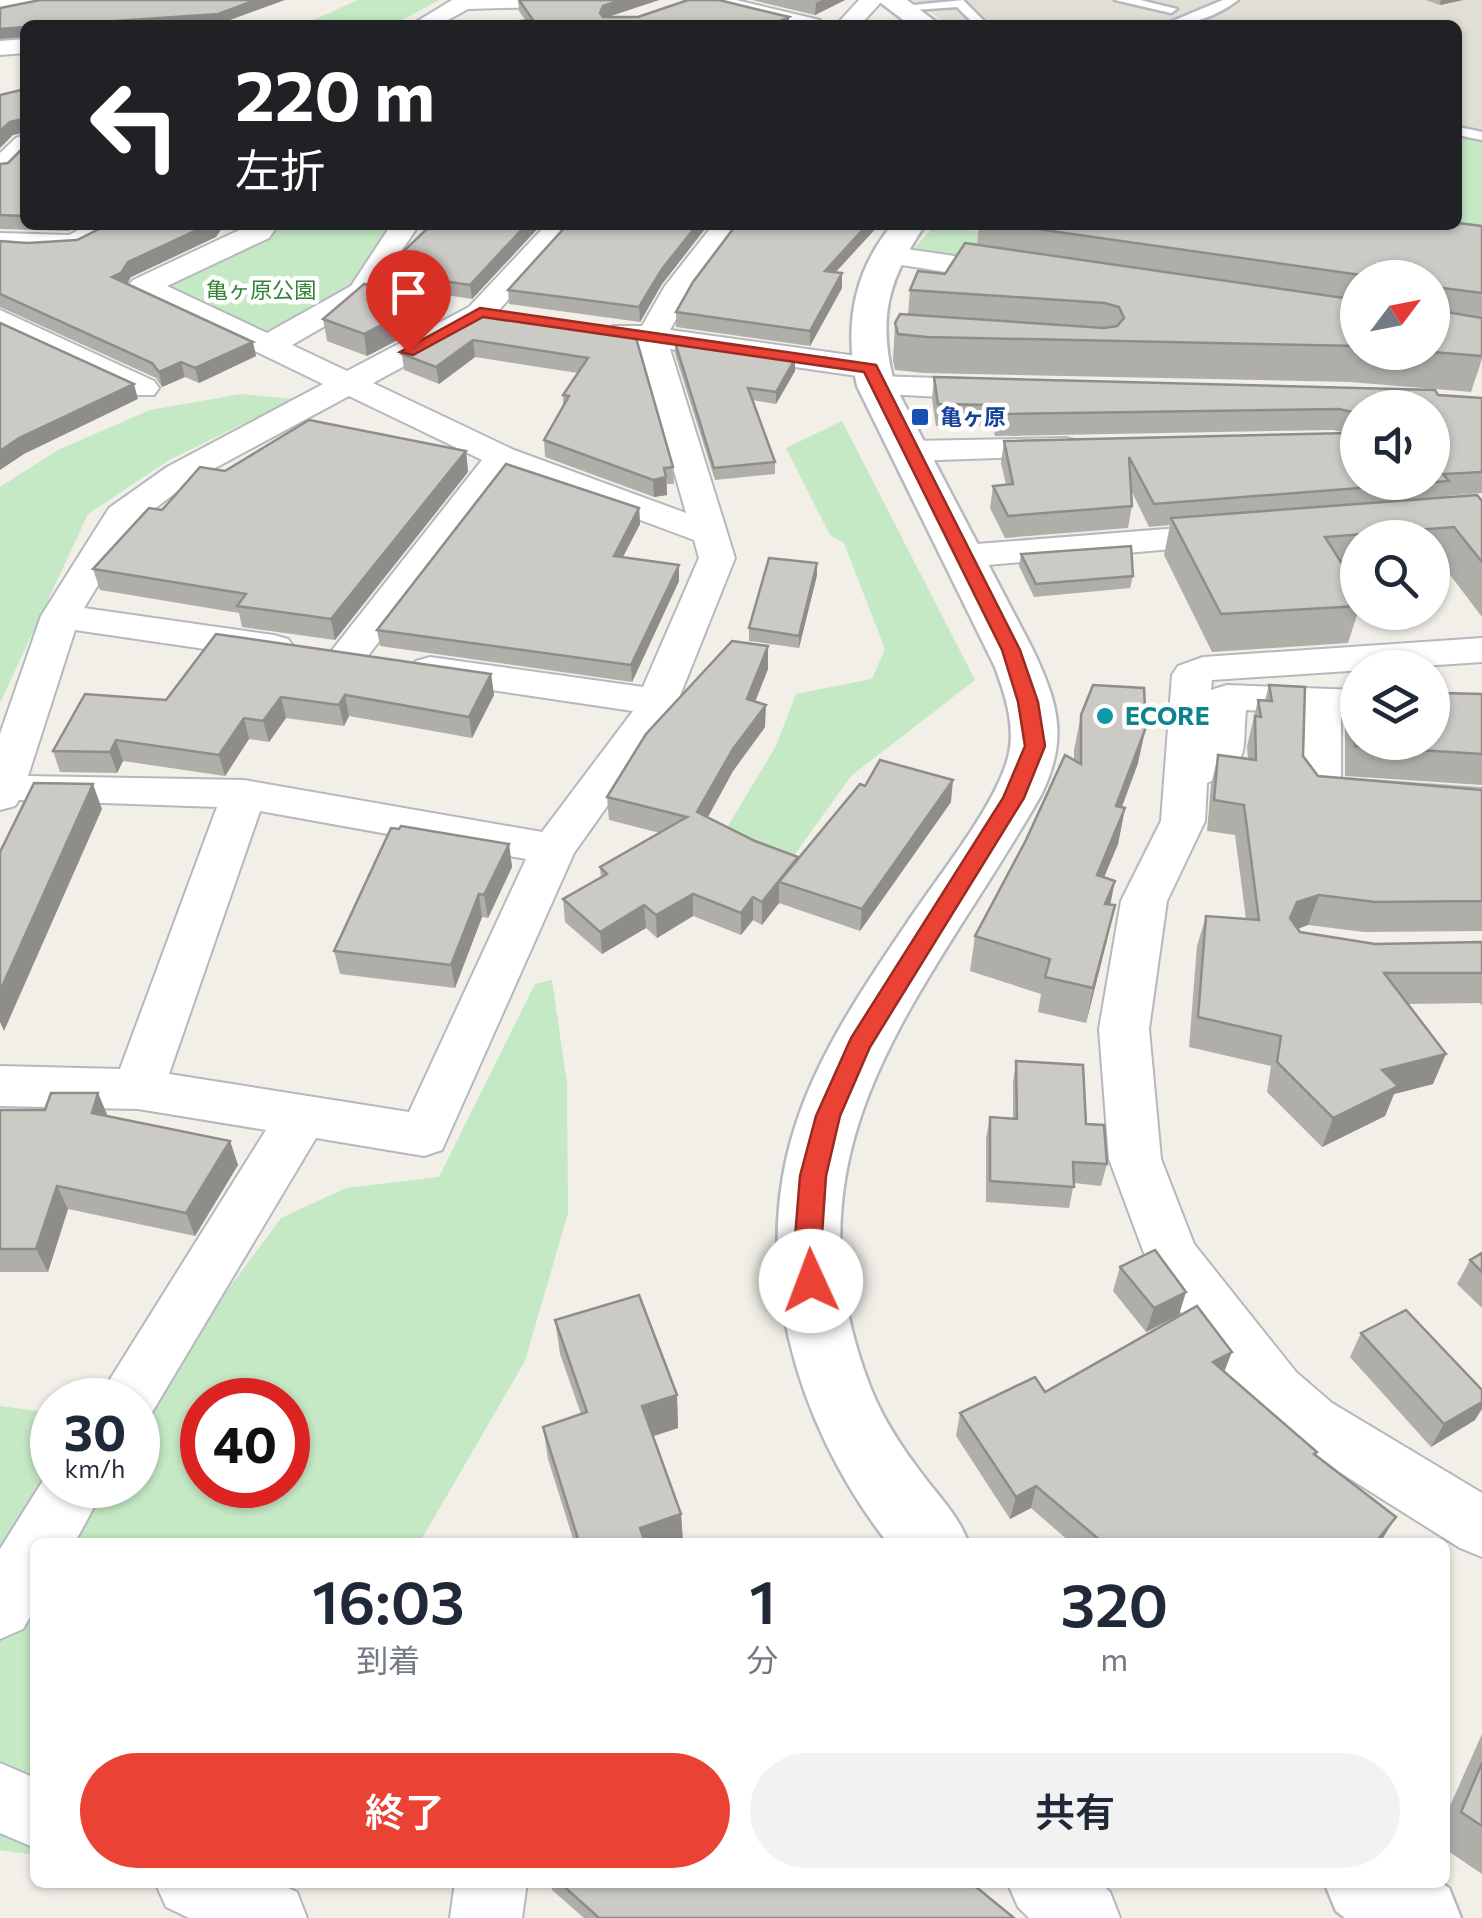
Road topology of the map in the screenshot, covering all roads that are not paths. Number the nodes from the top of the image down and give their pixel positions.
1 (39, 0) edge
2 (540, 0) edge
3 (708, 0) edge
4 (872, 0) edge
5 (1122, 0) edge
6 (1232, 0) edge
7 (467, 1) edge
8 (957, 2) edge
9 (895, 4) edge
10 (1174, 4) edge
11 (0, 7) edge
12 (750, 18) edge
13 (431, 20) edge
14 (853, 20) edge
15 (919, 20) edge
16 (977, 20) edge
17 (1174, 20) edge
18 (20, 148) edge
19 (0, 168) edge
20 (101, 230) edge
21 (260, 230) edge
22 (402, 230) edge
23 (556, 230) edge
24 (724, 230) edge
25 (898, 240) edge
26 (0, 242) edge
27 (1044, 278) edge
28 (366, 290) junction
29 (480, 313) junction
30 (518, 318) edge
31 (0, 319) edge
32 (594, 329) edge
33 (650, 337) junction
34 (266, 346) junction
35 (877, 357) junction
36 (345, 385) junction
37 (143, 388) dead end
38 (1032, 390) edge
39 (1104, 448) edge
40 (910, 451) junction
41 (502, 456) junction
42 (1263, 532) edge
43 (710, 534) junction
44 (964, 556) junction
45 (60, 616) junction
46 (1482, 650) edge
47 (347, 658) junction
48 (658, 702) junction
49 (1339, 702) edge
50 (1183, 777) junction
51 (2, 792) edge
52 (244, 794) junction
53 (1482, 803) edge
54 (553, 849) junction
55 (0, 1086) edge
56 (138, 1089) junction
57 (302, 1116) junction
58 (141, 1378) edge
59 (61, 1508) edge
60 (1482, 1528) edge
61 (42, 1538) edge
62 (929, 1538) edge
63 (30, 1558) edge
64 (0, 1607) edge
65 (0, 1798) edge
66 (30, 1811) edge
67 (204, 1888) edge
68 (490, 1888) edge
69 (1051, 1888) edge
70 (1374, 1888) edge
71 (271, 1918) edge
72 (486, 1918) edge
73 (1084, 1918) edge
74 (1419, 1918) edge

1 - 11 street
2 - 7 street
3 - 12 street
4 - 14 street
5 - 10 lane
6 - 17 lane
7 - 13 street
8 - 9 lane
8 - 16 lane
9 - 15 street
18 - 19 street
20 - 26 street
21 - 34 street
22 - 28 street
23 - 29 street
24 - 33 street
25 - 27 street
25 - 35 street
28 - 29 street
28 - 34 street
29 - 30 street
29 - 36 street
31 - 37 street
32 - 33 street
33 - 35 street
33 - 43 street
34 - 36 street
35 - 38 street
35 - 40 street
36 - 41 street
36 - 45 street
39 - 40 street
40 - 44 street
41 - 43 street
41 - 47 street
42 - 44 street
43 - 48 street
44 - 62 street
45 - 47 street
45 - 51 street
46 - 50 street
47 - 48 street
48 - 54 street
49 - 50 street
49 - 53 street
50 - 60 street
51 - 52 street
52 - 54 street
52 - 56 street
54 - 57 street
55 - 56 street
56 - 57 street
57 - 58 street
59 - 61 street
63 - 64 street
65 - 66 street
67 - 71 street
68 - 72 street
69 - 73 street
70 - 74 street

